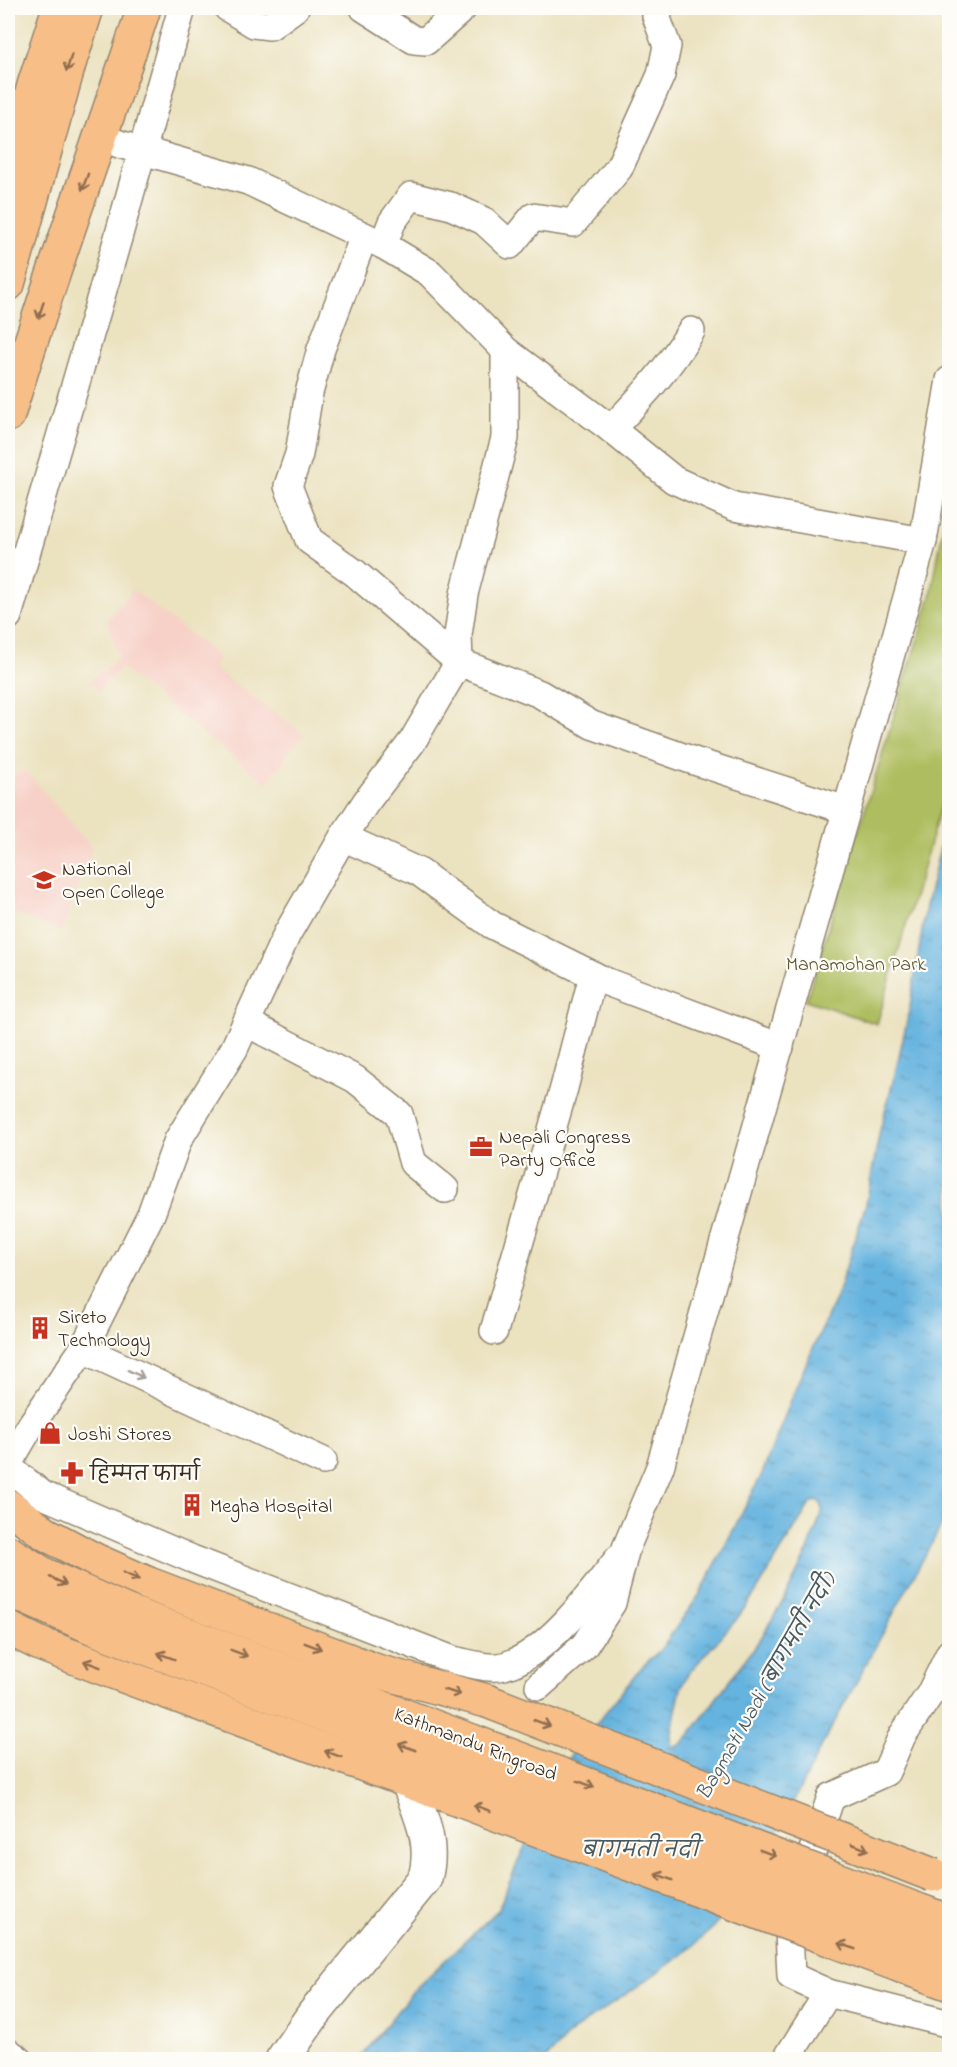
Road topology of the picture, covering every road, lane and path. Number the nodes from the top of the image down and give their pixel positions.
1 (59, 8) edge
2 (87, 8) edge
3 (144, 8) edge
4 (182, 8) edge
5 (228, 8) edge
6 (295, 8) edge
7 (364, 8) edge
8 (463, 8) edge
9 (660, 8) edge
10 (101, 136) junction
11 (142, 150) junction
12 (8, 186) edge
13 (373, 240) junction
14 (8, 284) edge
15 (691, 331) dead end
16 (505, 350) junction
17 (950, 380) edge
18 (8, 415) edge
19 (612, 429) junction
20 (923, 541) junction
21 (8, 616) edge
22 (459, 662) junction
23 (846, 810) junction
24 (343, 837) junction
25 (593, 975) junction
26 (247, 1023) junction
27 (780, 1047) junction
28 (445, 1189) dead end
29 (494, 1331) dead end
30 (83, 1349) junction
31 (323, 1461) dead end
32 (8, 1466) edge
33 (8, 1506) edge
34 (626, 1548) junction
35 (8, 1552) edge
36 (8, 1590) edge
37 (8, 1628) edge
38 (950, 1653) edge
39 (539, 1686) dead end
40 (462, 1769) junction
41 (408, 1782) junction
42 (941, 1879) edge
43 (921, 1934) edge
44 (950, 1950) edge
45 (950, 1984) edge
46 (828, 1993) junction
47 (950, 2024) edge
48 (8, 2052) edge
49 (19, 2060) edge
50 (282, 2060) edge
51 (786, 2060) edge

1 - 12 main road
2 -> 14 main road
3 - 10 main road
4 - 11 street
5 - 6 street
7 - 8 street
9 - 13 street
10 - 11 street
10 -> 18 main road
11 - 13 street
11 - 21 street
13 - 16 street
13 - 22 street
15 - 19 street
16 - 19 street
16 - 22 street
17 - 20 street
19 - 20 street
20 - 23 street
22 - 23 street
22 - 24 street
23 - 27 street
24 - 25 street
24 - 26 street
25 - 27 street
25 - 29 street
26 - 28 street
26 - 30 street
27 - 34 street
30 -> 31 street
30 - 32 street
32 - 34 street
33 -> 42 main road, bridge
34 - 39 street
35 -> 40 main road, Kathmandu Ringroad
40 -> 36 main road, Kathmandu Ringroad
41 -> 37 main road
38 - 46 street
40 - 41 main road
40 - 43 main road, Kathmandu Ringroad, bridge
43 -> 40 main road, bridge
41 - 50 street
43 - 44 main road, Kathmandu Ringroad
43 - 45 main road
46 - 47 street
46 - 51 street
48 - 49 street

